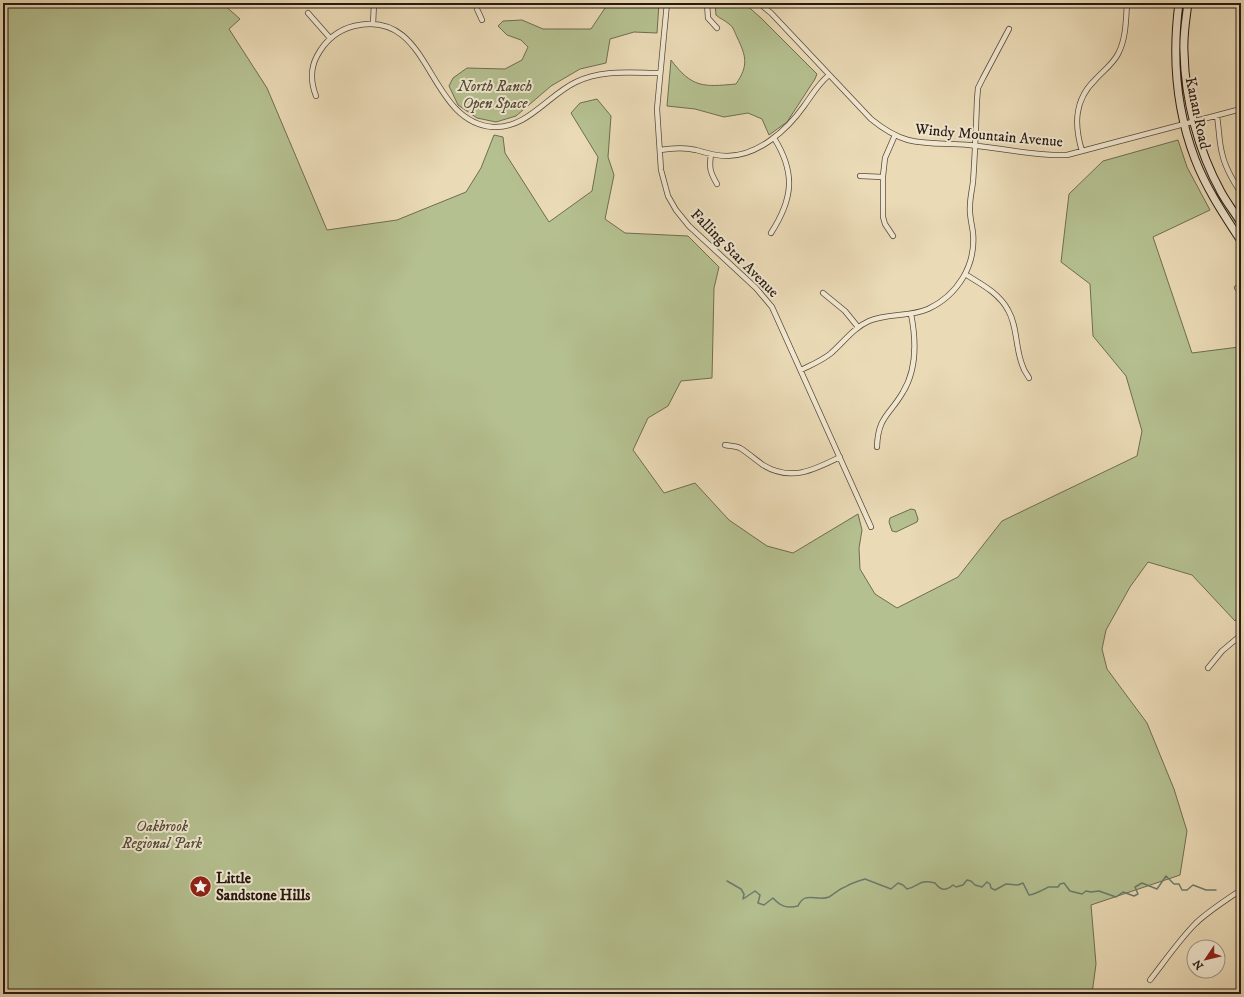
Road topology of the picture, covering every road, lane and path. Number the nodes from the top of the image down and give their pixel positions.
1 (374, 3) edge
2 (477, 3) edge
3 (667, 3) edge
4 (707, 3) edge
5 (759, 3) edge
6 (1127, 3) edge
7 (1179, 3) edge
8 (1188, 3) edge
9 (308, 13) dead end
10 (482, 20) dead end
11 (373, 24) junction
12 (717, 28) dead end
13 (1009, 29) dead end
14 (330, 38) junction
15 (660, 73) junction
16 (829, 75) junction
17 (316, 96) dead end
18 (1241, 109) edge
19 (1217, 116) junction
20 (1193, 121) junction
21 (1184, 123) junction
22 (895, 135) junction
23 (774, 138) junction
24 (975, 145) junction
25 (660, 150) junction
26 (1082, 151) junction
27 (711, 154) junction
28 (860, 176) dead end
29 (883, 177) junction
30 (717, 184) dead end
31 (1241, 193) edge
32 (1241, 223) edge
33 (771, 233) dead end
34 (893, 236) dead end
35 (1241, 241) edge
36 (965, 274) junction
37 (823, 293) dead end
38 (912, 314) junction
39 (858, 328) junction
40 (801, 370) junction
41 (1029, 378) dead end
42 (725, 444) dead end
43 (877, 447) dead end
44 (840, 457) junction
45 (871, 527) dead end
46 (1241, 635) edge
47 (1208, 668) dead end
48 (1241, 890) edge
49 (1150, 980) dead end

1 - 11 street
2 - 10 street
3 - 15 street, Falling Star Avenue
4 - 12 street
5 - 16 street, Windy Mountain Avenue
6 - 26 street
7 - 21 main road, Kanan Road
8 - 20 main road, Kanan Road
9 - 14 street
11 - 14 street
11 - 15 street
13 - 24 street
14 - 17 street
15 - 25 street, Falling Star Avenue
16 - 22 street, Windy Mountain Avenue
16 - 23 street
18 - 19 street, Windy Mountain Avenue
19 - 20 street, Windy Mountain Avenue
19 - 31 street
20 - 21 street, Windy Mountain Avenue
20 - 32 main road, Kanan Road
21 - 26 street, Windy Mountain Avenue
21 - 35 main road, Kanan Road
22 - 24 street, Windy Mountain Avenue
22 - 29 street
23 - 27 street
23 - 33 street
24 - 26 street, Windy Mountain Avenue
24 - 36 street
25 - 27 street
25 - 40 street, Falling Star Avenue
27 - 30 street
28 - 29 street
29 - 34 street
36 - 38 street
36 - 41 street
37 - 39 street
38 - 39 street
38 - 43 street
39 - 40 street
40 - 44 street, Falling Star Avenue
42 - 44 street
44 - 45 street, Falling Star Avenue
46 - 47 street
48 - 49 street

